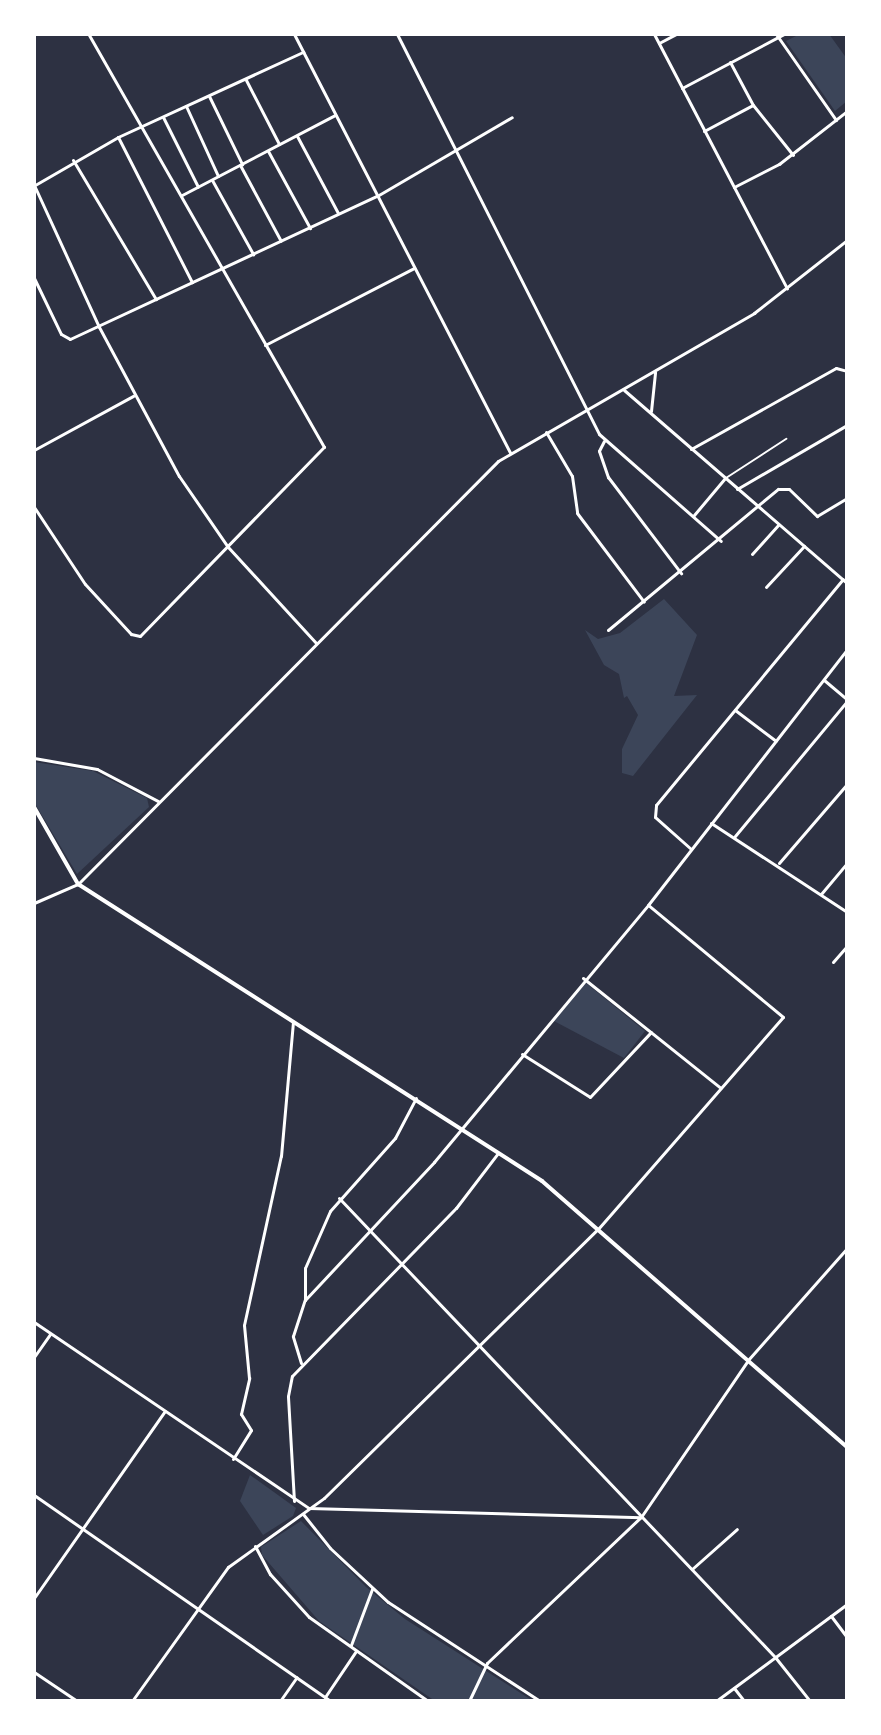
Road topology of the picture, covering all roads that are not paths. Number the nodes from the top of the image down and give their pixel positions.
1 (88, 34) edge
2 (294, 34) edge
3 (397, 34) edge
4 (654, 34) edge
5 (676, 34) edge
6 (784, 34) edge
7 (777, 36) edge
8 (659, 43) junction
9 (303, 52) junction
10 (730, 62) junction
11 (246, 80) junction
12 (682, 88) junction
13 (209, 96) junction
14 (753, 105) junction
15 (186, 106) junction
16 (847, 111) edge
17 (335, 115) junction
18 (163, 117) junction
19 (512, 117) dead end
20 (836, 120) junction
21 (144, 126) junction
22 (704, 131) junction
23 (297, 136) junction
24 (118, 137) junction
25 (279, 145) junction
26 (268, 151) junction
27 (456, 151) junction
28 (793, 155) junction
29 (73, 160) junction
30 (241, 165) junction
31 (218, 177) junction
32 (212, 180) junction
33 (34, 185) edge
34 (198, 187) junction
35 (734, 187) junction
36 (182, 195) junction
37 (377, 196) junction
38 (339, 214) junction
39 (310, 228) junction
40 (847, 240) edge
41 (281, 241) junction
42 (253, 254) junction
43 (414, 268) junction
44 (221, 269) junction
45 (34, 278) edge
46 (192, 282) junction
47 (787, 288) junction
48 (156, 299) junction
49 (99, 327) junction
50 (264, 345) junction
51 (847, 371) edge
52 (655, 372) junction
53 (624, 390) junction
54 (134, 396) junction
55 (587, 409) junction
56 (652, 415) junction
57 (847, 425) edge
58 (546, 432) junction
59 (786, 439) dead end
60 (605, 440) junction
61 (691, 449) junction
62 (34, 450) edge
63 (510, 453) junction
64 (725, 478) junction
65 (737, 489) junction
66 (847, 498) edge
67 (34, 507) edge
68 (757, 507) junction
69 (692, 517) junction
70 (778, 525) junction
71 (721, 541) junction
72 (804, 546) junction
73 (228, 547) junction
74 (752, 554) dead end
75 (681, 573) junction
76 (845, 581) edge
77 (766, 587) dead end
78 (644, 602) junction
79 (608, 630) dead end
80 (316, 643) junction
81 (847, 649) edge
82 (824, 680) junction
83 (847, 700) edge
84 (735, 710) junction
85 (776, 741) junction
86 (34, 758) edge
87 (847, 784) edge
88 (158, 801) junction
89 (34, 807) edge
90 (711, 823) junction
91 (735, 836) junction
92 (691, 849) junction
93 (847, 863) edge
94 (778, 864) junction
95 (78, 884) junction
96 (821, 894) junction
97 (34, 903) edge
98 (648, 905) junction
99 (847, 912) edge
100 (847, 946) edge
101 (833, 962) dead end
102 (583, 978) junction
103 (293, 1021) junction
104 (651, 1032) junction
105 (521, 1053) junction
106 (721, 1088) junction
107 (416, 1098) junction
108 (462, 1127) junction
109 (498, 1153) junction
110 (339, 1198) junction
111 (598, 1229) junction
112 (369, 1230) junction
113 (847, 1248) edge
114 (402, 1264) junction
115 (305, 1300) junction
116 (34, 1322) edge
117 (51, 1333) junction
118 (479, 1345) junction
119 (34, 1357) edge
120 (748, 1360) junction
121 (302, 1365) junction
122 (165, 1411) junction
123 (847, 1447) edge
124 (233, 1459) junction
125 (34, 1495) edge
126 (294, 1501) junction
127 (309, 1508) junction
128 (303, 1513) junction
129 (641, 1517) junction
130 (83, 1529) junction
131 (737, 1529) dead end
132 (255, 1546) junction
133 (691, 1569) junction
134 (372, 1589) junction
135 (34, 1598) edge
136 (847, 1604) edge
137 (197, 1607) junction
138 (831, 1616) junction
139 (847, 1637) edge
140 (350, 1646) junction
141 (356, 1651) junction
142 (775, 1657) junction
143 (487, 1663) junction
144 (34, 1672) edge
145 (297, 1677) junction
146 (734, 1688) junction
147 (325, 1697) junction
148 (77, 1701) edge
149 (132, 1701) edge
150 (280, 1701) edge
151 (330, 1701) edge
152 (428, 1701) edge
153 (469, 1701) edge
154 (540, 1701) edge
155 (716, 1701) edge
156 (744, 1701) edge
157 (810, 1701) edge

1 - 21 street
2 - 9 street
3 - 27 street
4 - 8 street
5 - 8 street
6 - 7 street
7 - 10 street
7 - 20 street
8 - 12 street
9 - 11 street
9 - 17 street
10 - 12 street
10 - 14 street
11 - 13 street
11 - 25 street
12 - 22 street
13 - 15 street
13 - 30 street
14 - 22 street
14 - 28 street
15 - 18 street
15 - 31 street
16 - 20 street
17 - 23 street
17 - 37 street
18 - 21 street
18 - 34 street
19 - 27 street
20 - 28 street
21 - 24 street
21 - 36 street
22 - 35 street
23 - 25 street
23 - 38 street
24 - 29 street
24 - 46 street
25 - 26 street
26 - 30 street
26 - 39 street
27 - 37 street
27 - 55 street
28 - 35 street
29 - 33 street
29 - 48 street
30 - 31 street
30 - 41 street
31 - 32 street
32 - 34 street
32 - 42 street
33 - 49 street
34 - 36 street
35 - 47 street
36 - 44 street
37 - 38 street
37 - 43 street
38 - 39 street
39 - 41 street
40 - 47 street
41 - 42 street
42 - 44 street
43 - 50 street
43 - 63 street
44 - 46 street
44 - 50 street
45 - 49 street
46 - 48 street
47 - 52 street
48 - 49 street
49 - 54 street
50 - 73 street
51 - 61 street
52 - 53 street
52 - 56 street
53 - 55 street
53 - 56 street
54 - 62 street
54 - 73 street
55 - 58 street
55 - 60 street
56 - 61 street
57 - 65 street
58 - 63 street
58 - 78 street
59 - 64 lane
60 - 69 street
60 - 75 street
61 - 64 street
63 - 80 street
64 - 65 street
64 - 69 street
65 - 68 street
66 - 68 street
67 - 73 street
68 - 70 street
68 - 71 street
69 - 71 street
70 - 72 street
70 - 74 street
71 - 75 street
72 - 76 street
72 - 77 street
73 - 80 street
75 - 78 street
76 - 84 street
78 - 79 street
80 - 88 street
81 - 82 street
82 - 83 street
82 - 85 street
83 - 91 street
84 - 85 street
84 - 92 street
85 - 90 street
86 - 88 street
87 - 94 street
88 - 95 street
89 - 95 street
90 - 91 street
90 - 92 street
91 - 94 street
92 - 98 street
93 - 96 street
94 - 96 street
95 - 97 street
95 - 103 street
96 - 99 street
98 - 102 street
98 - 106 street
100 - 101 street
102 - 104 street
102 - 105 street
103 - 107 street
103 - 124 street
104 - 105 street
104 - 106 street
105 - 108 street
106 - 111 street
107 - 108 street
107 - 110 street
108 - 109 street
108 - 112 street
109 - 111 street
109 - 114 street
110 - 112 street
110 - 115 street
111 - 118 street
111 - 120 street
112 - 114 street
112 - 115 street
113 - 120 street
114 - 118 street
114 - 121 street
115 - 121 street
116 - 117 street
117 - 119 street
117 - 122 street
118 - 127 street
118 - 129 street
120 - 123 street
120 - 129 street
121 - 126 street
122 - 124 street
122 - 130 street
124 - 126 street
125 - 130 street
126 - 127 street
127 - 128 street
127 - 129 street
128 - 132 street
128 - 134 street
129 - 133 street
129 - 143 street
130 - 135 street
130 - 137 street
131 - 133 street
132 - 137 street
132 - 140 street
133 - 142 street
134 - 140 street
134 - 143 street
136 - 138 street
137 - 145 street
137 - 149 street
138 - 139 street
138 - 142 street
140 - 141 street
141 - 147 street
141 - 152 street
142 - 146 street
142 - 157 street
143 - 153 street
143 - 154 street
144 - 148 street
145 - 147 street
145 - 150 street
146 - 155 street
146 - 156 street
147 - 151 street

